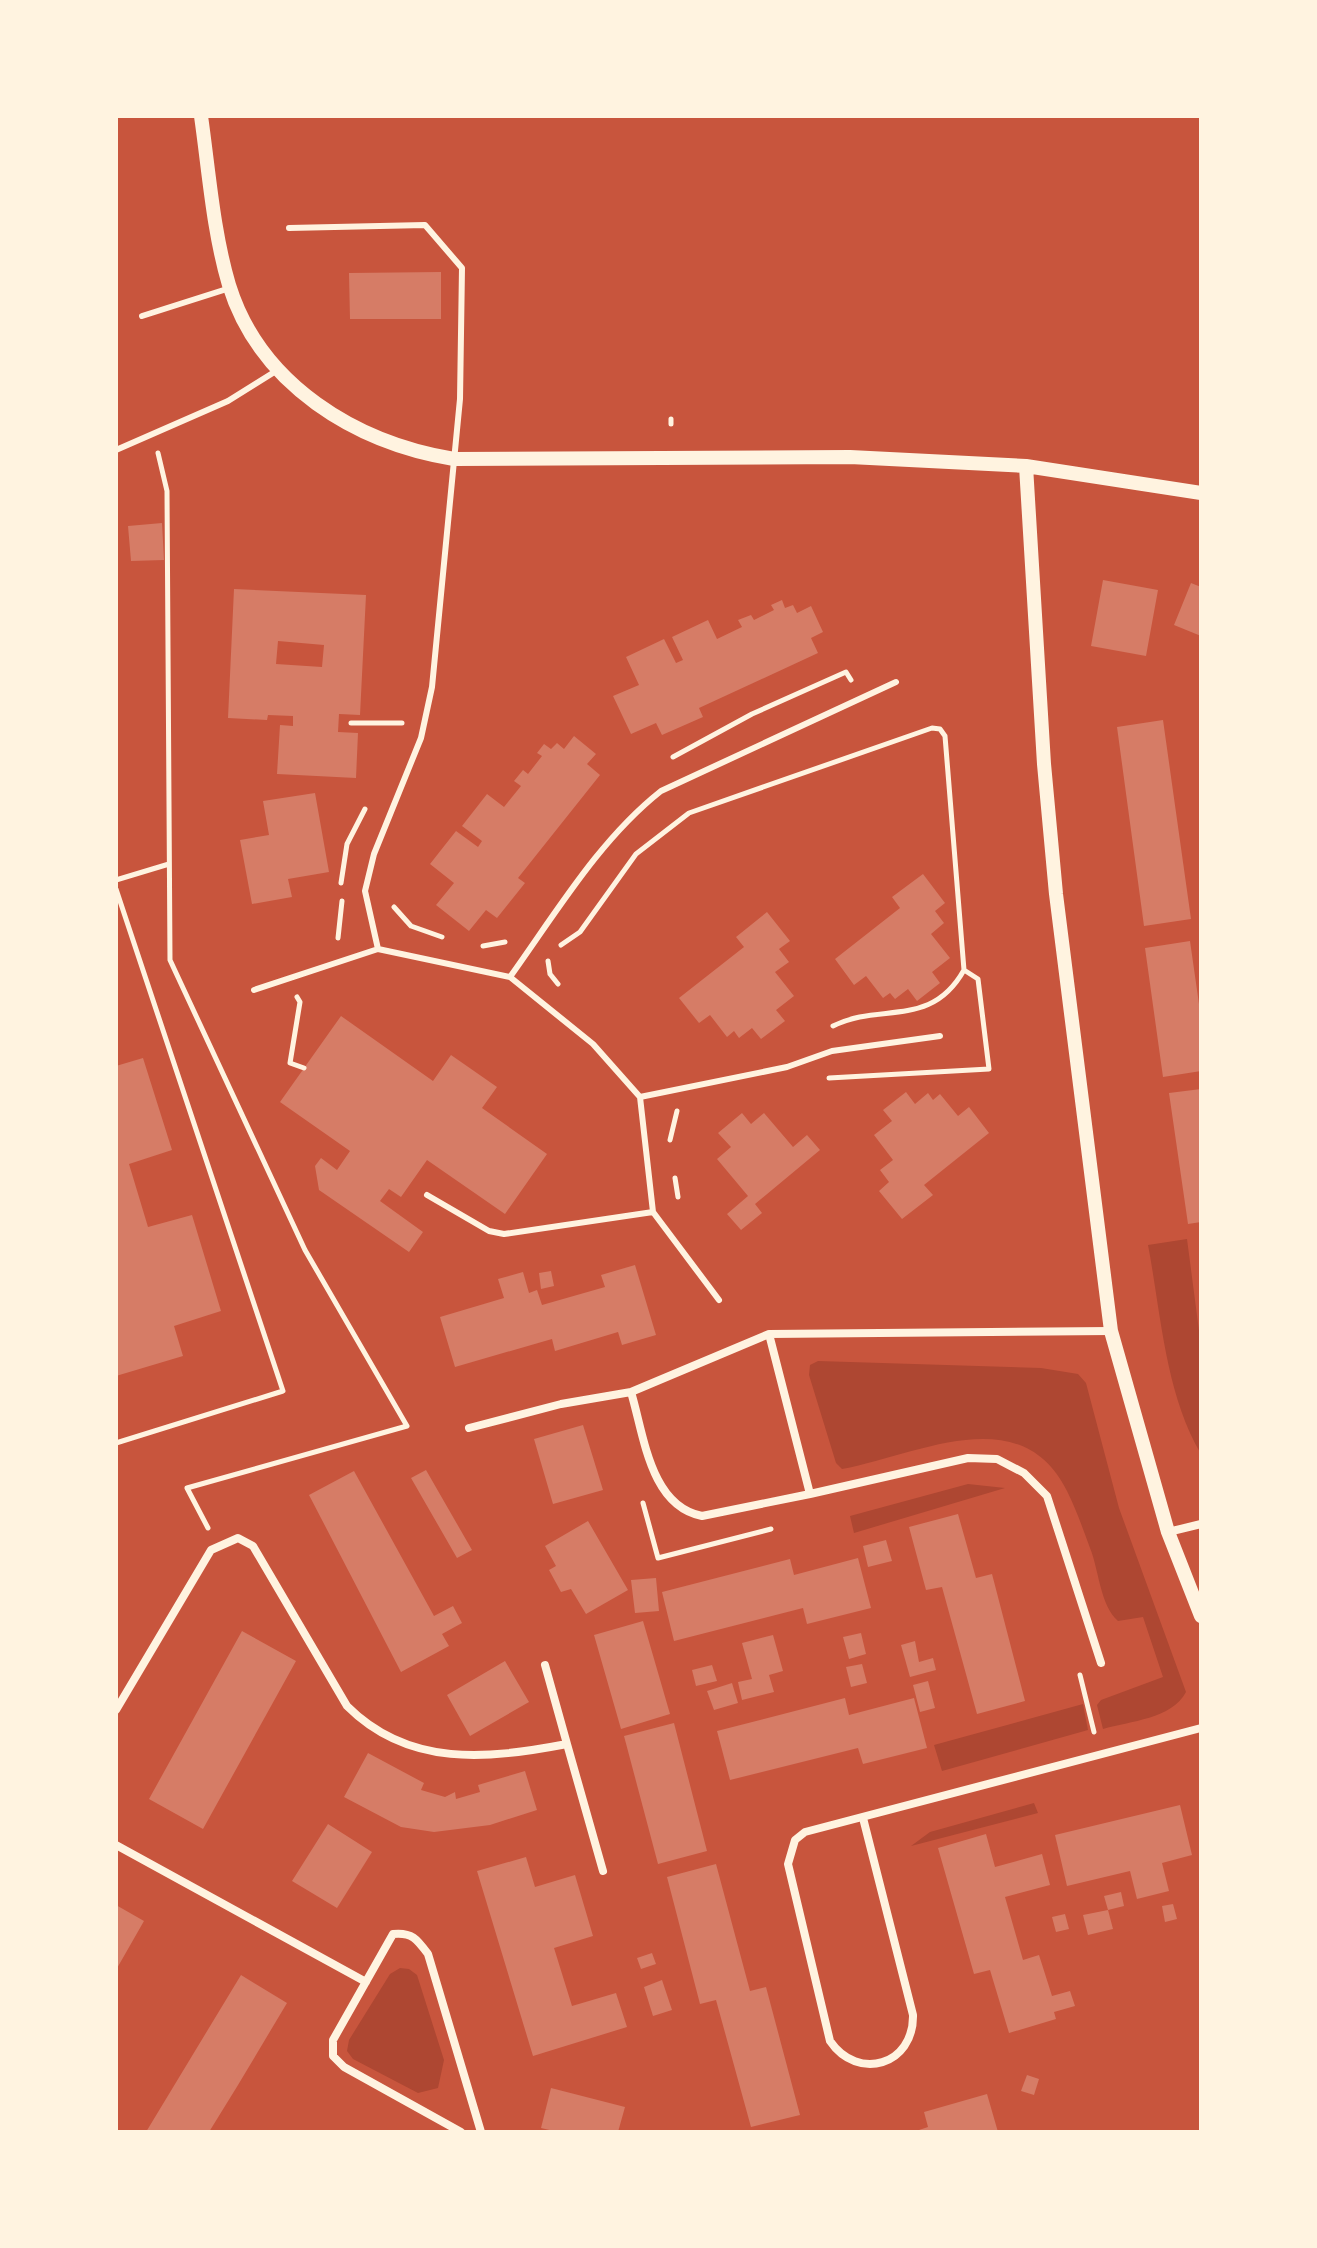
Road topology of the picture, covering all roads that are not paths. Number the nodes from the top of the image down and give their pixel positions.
1 (201, 116) edge
2 (289, 228) dead end
3 (230, 288) junction
4 (142, 316) dead end
5 (276, 371) junction
6 (116, 450) edge
7 (454, 459) junction
8 (1026, 466) junction
9 (1201, 493) edge
10 (896, 682) dead end
11 (378, 949) junction
12 (510, 977) junction
13 (254, 990) dead end
14 (940, 1036) dead end
15 (640, 1097) junction
16 (427, 1195) dead end
17 (653, 1212) junction
18 (719, 1300) dead end
19 (1111, 1331) junction
20 (769, 1334) junction
21 (631, 1392) junction
22 (469, 1428) dead end
23 (810, 1494) junction
24 (1201, 1524) edge
25 (1168, 1532) junction
26 (1201, 1616) edge
27 (1101, 1663) dead end
28 (545, 1665) dead end
29 (116, 1710) edge
30 (1201, 1728) edge
31 (567, 1744) junction
32 (863, 1818) junction
33 (116, 1845) edge
34 (603, 1871) dead end
35 (366, 1982) junction
36 (461, 2132) edge
37 (481, 2132) edge

1 - 3 street
2 - 7 lane
3 - 4 lane
3 - 5 street
5 - 6 lane
5 - 7 street
7 - 8 street
7 - 11 lane
8 - 9 street
8 - 19 street
10 - 12 lane
11 - 12 lane
11 - 13 lane
12 - 15 lane
14 - 15 lane
15 - 17 lane
16 - 17 lane
17 - 18 lane
19 - 20 street
19 - 25 street
20 - 21 street
20 - 23 street
21 - 22 street
21 - 23 street
23 - 27 street
24 - 25 street
25 - 26 street
28 - 31 street
29 - 31 street
30 - 32 street
31 - 34 street
32 - 32 street
33 - 35 street
35 - 36 street
35 - 37 street

